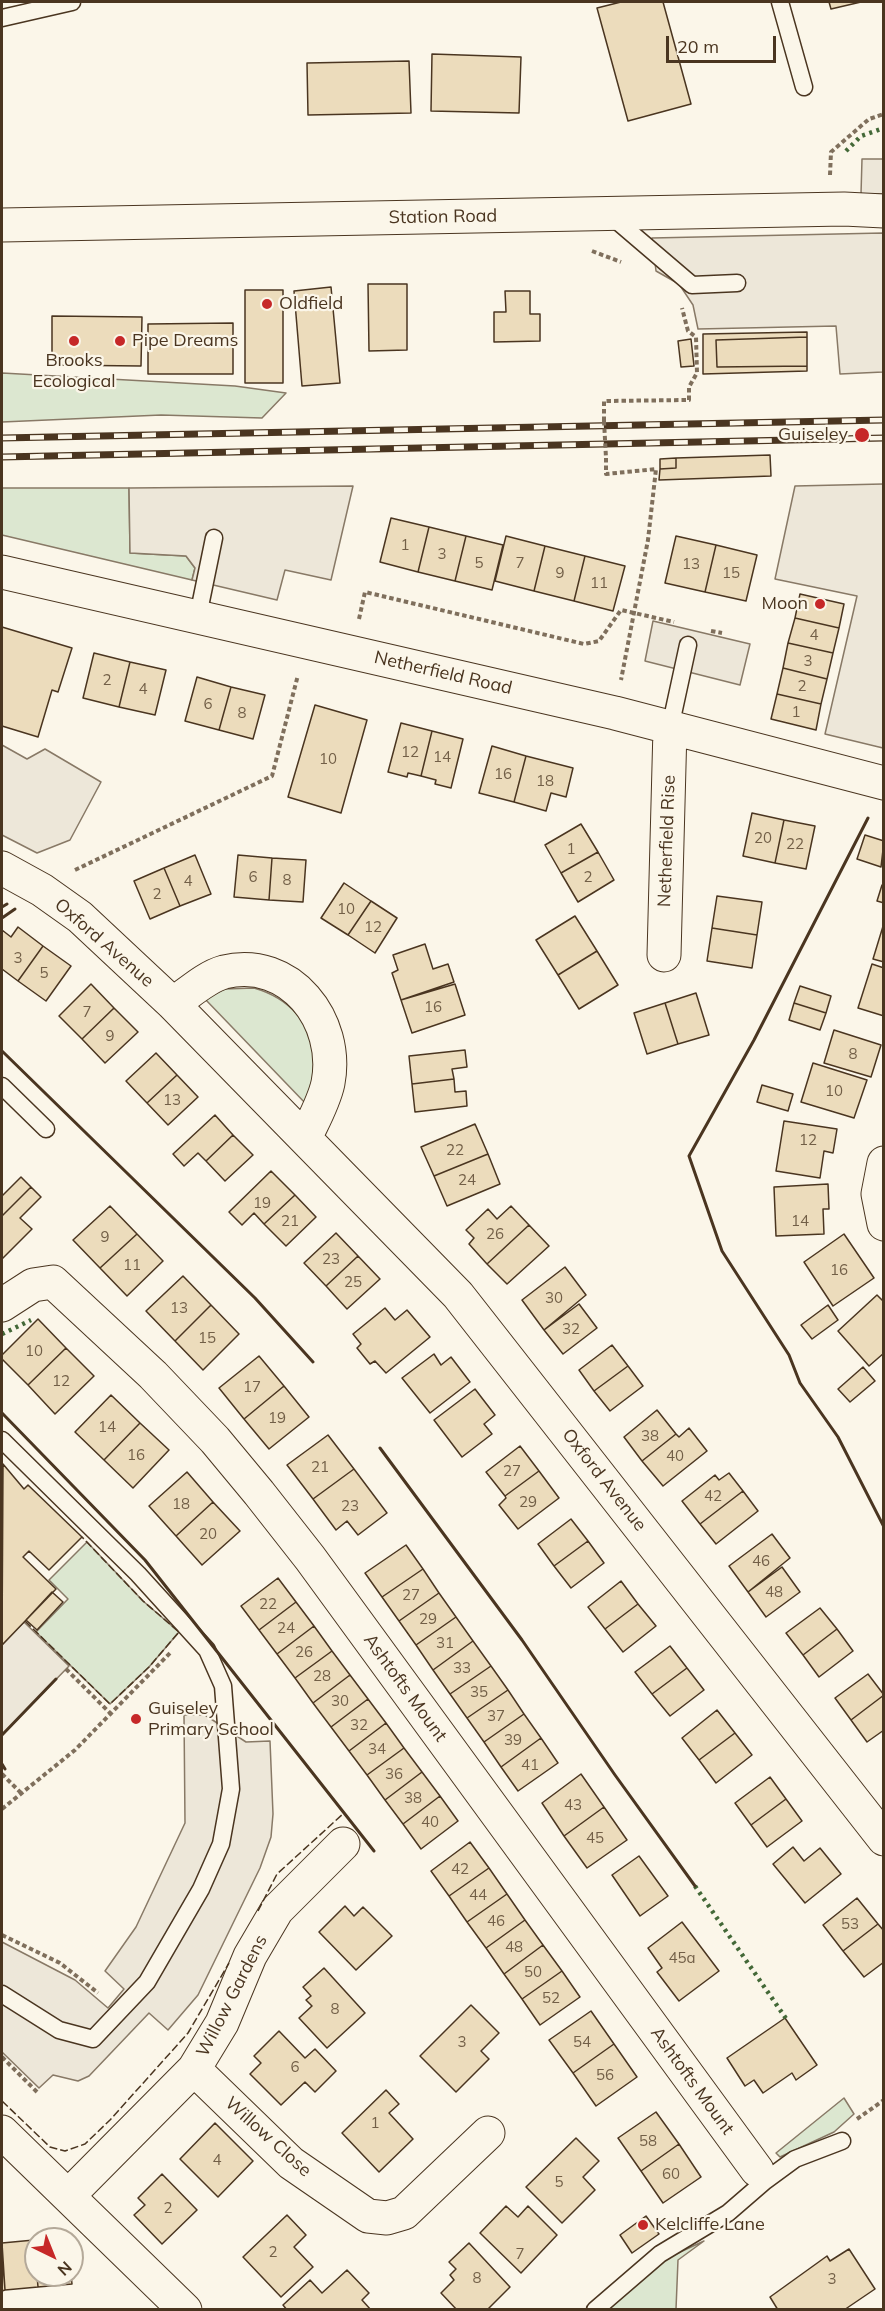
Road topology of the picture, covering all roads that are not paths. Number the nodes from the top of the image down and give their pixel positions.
1 (72, 2) edge
2 (780, 2) edge
3 (2, 18) edge
4 (804, 87) dead end
5 (884, 211) edge
6 (608, 213) junction
7 (2, 225) edge
8 (737, 283) dead end
9 (214, 538) dead end
10 (2, 572) edge
11 (198, 616) junction
12 (688, 645) dead end
13 (670, 728) junction
14 (884, 783) edge
15 (2, 868) edge
16 (664, 955) dead end
17 (173, 1004) junction
18 (2, 1086) edge
19 (46, 1129) dead end
20 (305, 1138) junction
21 (884, 1163) edge
22 (884, 1224) edge
23 (2, 1305) edge
24 (2, 1440) edge
25 (884, 1839) edge
26 (343, 1844) dead end
27 (2, 1994) edge
28 (194, 2069) junction
29 (2, 2132) edge
30 (488, 2133) dead end
31 (842, 2141) dead end
32 (761, 2176) junction
33 (68, 2196) junction
34 (184, 2310) edge
35 (595, 2310) edge

1 - 3 lane
2 - 4 lane
5 - 6 street, Station Road
6 - 7 street, Station Road
6 - 8 lane
9 - 11 lane
10 - 11 street, Netherfield Road
11 - 13 street, Netherfield Road
12 - 13 lane
13 - 14 street, Netherfield Road
13 - 16 street, Netherfield Rise
15 - 17 street, Oxford Avenue
17 - 20 street, Oxford Avenue
17 - 20 street
18 - 19 lane
20 - 25 street, Oxford Avenue
21 - 22 street
23 - 32 street, Ashtofts Mount
24 - 27 lane
26 - 28 street, Willow Gardens
28 - 30 street, Willow Close
28 - 33 street, Willow Gardens
29 - 33 street
31 - 32 lane
32 - 35 lane
33 - 34 street

